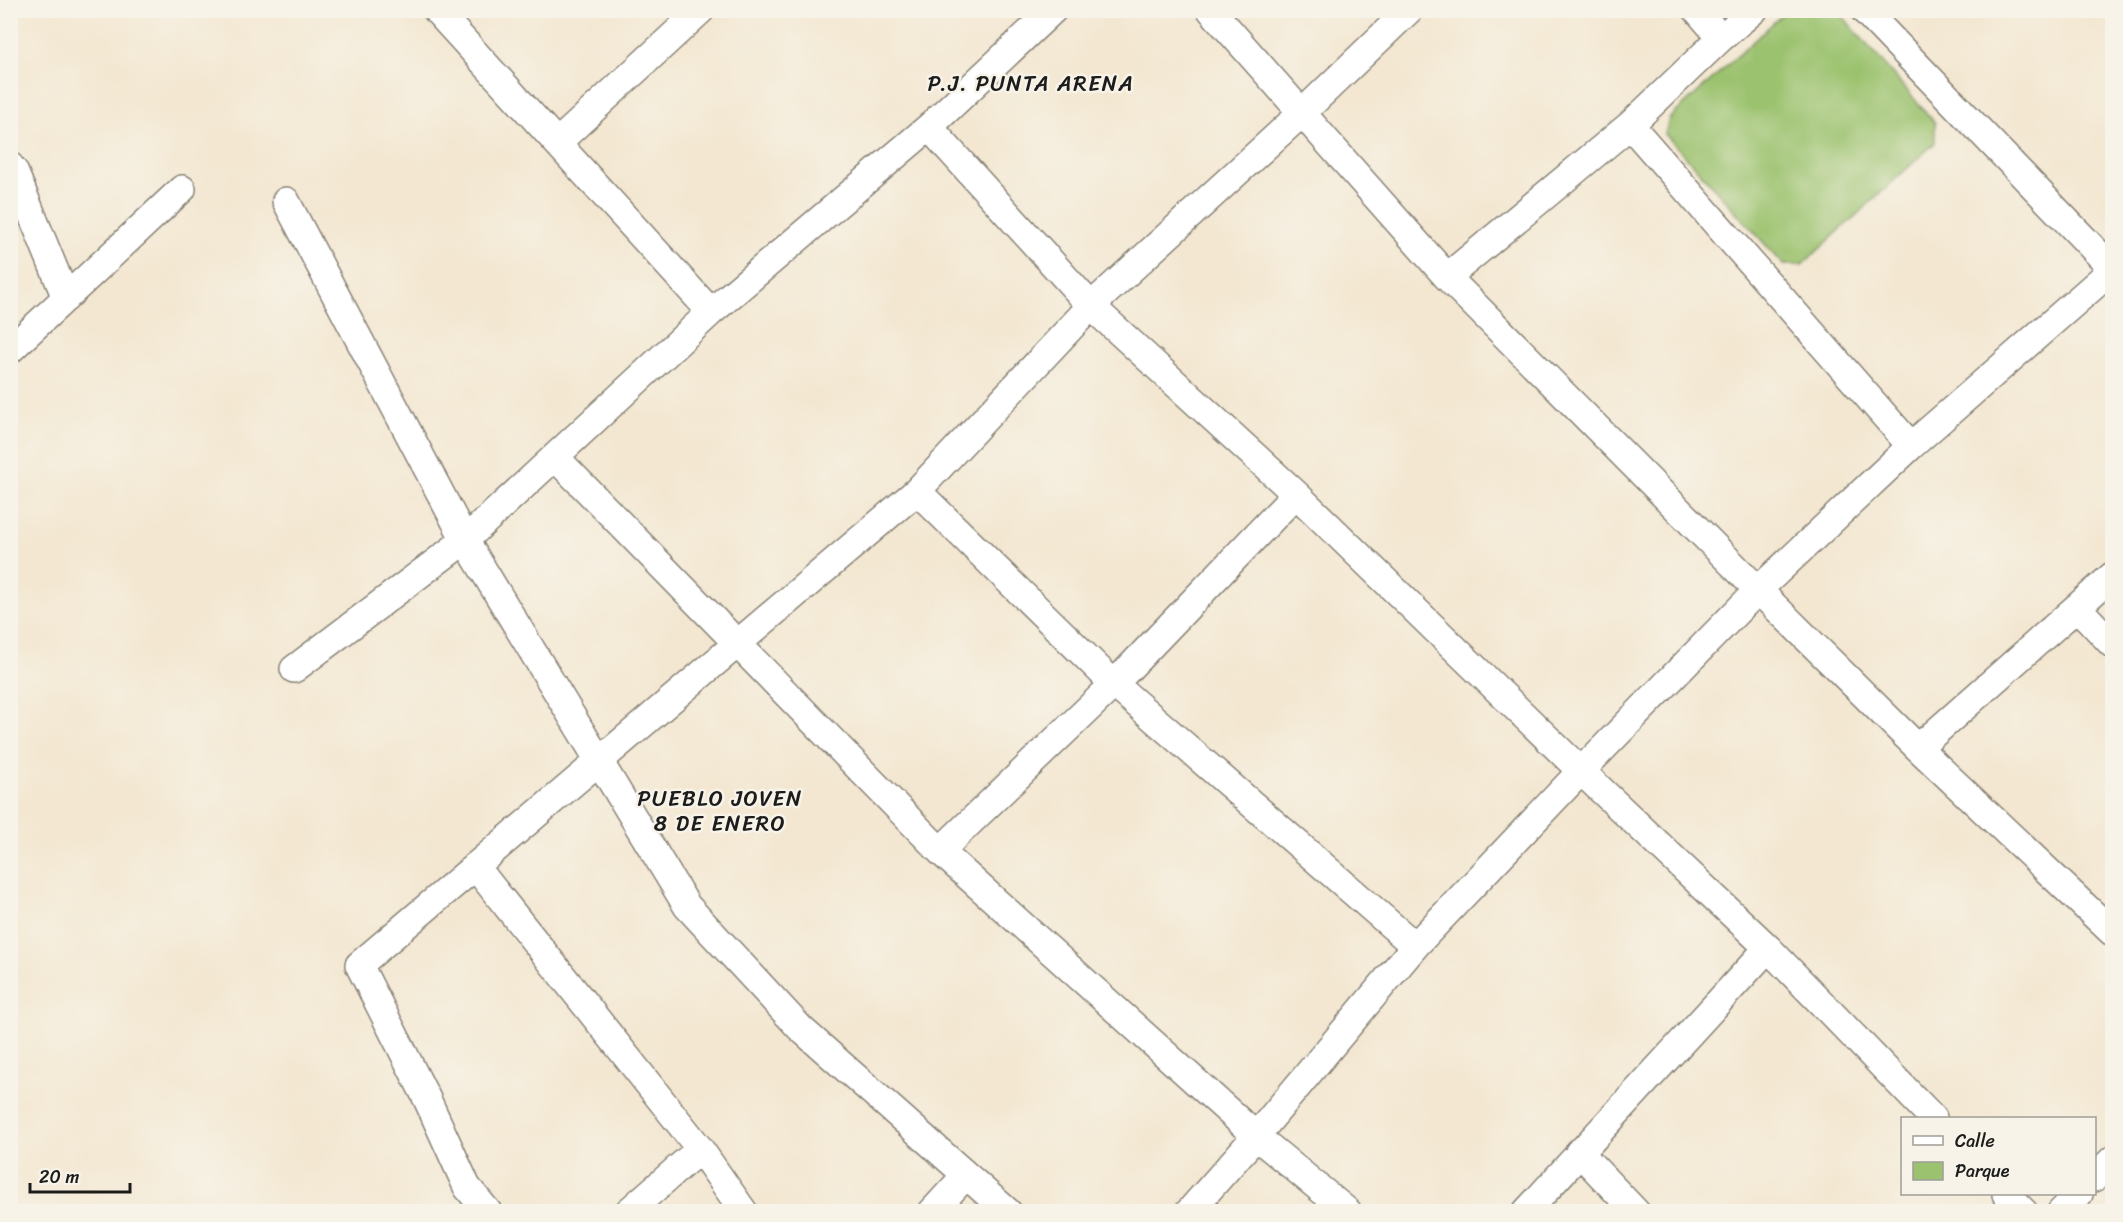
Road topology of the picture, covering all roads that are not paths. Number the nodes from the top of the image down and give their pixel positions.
1 (436, 10) edge
2 (701, 10) edge
3 (1053, 10) edge
4 (1211, 10) edge
5 (1409, 10) edge
6 (1697, 10) edge
7 (1754, 10) edge
8 (1864, 10) edge
9 (1721, 38) junction
10 (1303, 112) junction
11 (1630, 125) junction
12 (929, 127) junction
13 (557, 143) junction
14 (10, 166) edge
15 (182, 189) dead end
16 (286, 201) dead end
17 (2112, 269) edge
18 (1447, 278) junction
19 (66, 298) junction
20 (1091, 306) junction
21 (711, 312) junction
22 (10, 350) edge
23 (1911, 446) junction
24 (555, 457) junction
25 (917, 491) junction
26 (1296, 495) junction
27 (465, 540) junction
28 (2112, 576) edge
29 (1758, 590) junction
30 (2077, 607) junction
31 (739, 644) junction
32 (2112, 644) edge
33 (294, 669) dead end
34 (1114, 684) junction
35 (1918, 748) junction
36 (598, 762) junction
37 (1581, 771) junction
38 (940, 851) junction
39 (475, 866) junction
40 (2112, 932) edge
41 (1416, 946) junction
42 (1768, 948) junction
43 (1932, 1117) edge
44 (1256, 1136) junction
45 (700, 1149) junction
46 (1579, 1152) junction
47 (2112, 1160) edge
48 (966, 1175) junction
49 (2096, 1176) edge
50 (2008, 1195) edge
51 (2078, 1195) edge
52 (488, 1212) edge
53 (628, 1212) edge
54 (744, 1212) edge
55 (932, 1212) edge
56 (1008, 1212) edge
57 (1189, 1212) edge
58 (1348, 1212) edge
59 (1526, 1212) edge
60 (1636, 1212) edge
61 (2024, 1212) edge
62 (2061, 1212) edge

1 - 13 street
2 - 13 street
3 - 12 street
4 - 10 street
5 - 10 street
6 - 9 street
7 - 9 street
8 - 17 street
9 - 11 street
10 - 18 street
10 - 20 street
11 - 18 street
11 - 23 street
12 - 20 street
12 - 21 street
13 - 21 street
14 - 19 street
15 - 19 street
16 - 27 street
17 - 23 street
18 - 29 street
19 - 22 street
20 - 25 street
20 - 26 street
21 - 24 street
23 - 29 street
24 - 27 street
24 - 31 street
25 - 31 street
25 - 34 street
26 - 34 street
26 - 37 street
27 - 33 street
27 - 36 street
28 - 30 street
29 - 35 street
29 - 37 street
30 - 32 street
30 - 35 street
31 - 36 street
31 - 38 street
34 - 38 street
34 - 41 street
35 - 40 street
36 - 39 street
36 - 48 street
37 - 41 street
37 - 42 street
38 - 44 street
39 - 45 street
39 - 52 street
41 - 44 street
42 - 43 street
42 - 46 street
44 - 57 street
44 - 58 street
45 - 53 street
45 - 54 street
46 - 59 street
46 - 60 street
47 - 49 street
48 - 55 street
48 - 56 street
50 - 61 street
51 - 62 street

